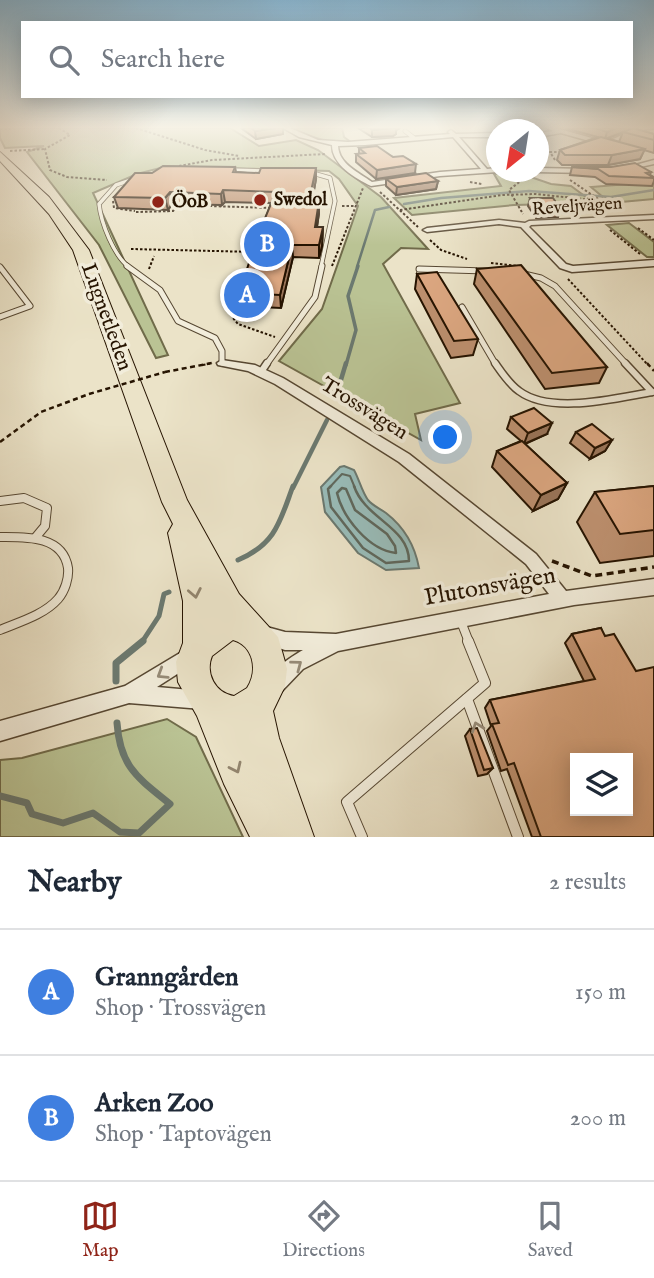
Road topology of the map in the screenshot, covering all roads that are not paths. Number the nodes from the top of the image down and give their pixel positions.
1 (17, 167) edge
2 (348, 167) edge
3 (482, 167) edge
4 (627, 167) edge
5 (618, 169) edge
6 (222, 170) edge
7 (549, 170) edge
8 (270, 171) edge
9 (486, 171) joint
10 (594, 171) edge
11 (298, 172) edge
12 (143, 177) edge
13 (654, 217) edge
14 (525, 221) junction
15 (427, 230) dead end
16 (653, 263) edge
17 (0, 267) edge
18 (419, 269) dead end
19 (490, 271) edge
20 (514, 273) edge
21 (462, 307) edge
22 (0, 317) edge
23 (222, 363) joint
24 (261, 372) junction
25 (653, 392) edge
26 (0, 501) edge
27 (174, 502) junction
28 (0, 537) edge
29 (35, 538) junction
30 (654, 587) edge
31 (563, 599) junction
32 (459, 618) junction
33 (0, 630) edge
34 (253, 632) junction
35 (335, 643) junction
36 (197, 649) junction
37 (129, 694) junction
38 (467, 699) junction
39 (259, 701) junction
40 (207, 703) junction
41 (0, 731) edge
42 (272, 837) edge
43 (294, 837) edge
44 (362, 837) edge
45 (518, 837) edge

1 - 27 highway, Lugnetleden
2 - 9 street
3 - 9 street
4 - 5 street
6 - 8 lane
7 - 10 street
11 - 24 lane
12 - 23 lane
13 - 14 street, Reveljvägen
14 - 15 street
14 - 16 street, Reveljvägen
17 - 22 lane
18 - 19 lane
20 - 25 lane
21 - 25 lane
23 - 24 street, Trossvägen
24 - 31 street, Trossvägen
26 - 29 lane
27 - 34 highway, Lugnetleden
27 -> 36 highway, Lugnetleden
28 - 29 lane
29 - 33 lane
30 - 31 street, Plutonsvägen
31 - 32 street, Plutonsvägen
32 - 35 street, Plutonsvägen
32 - 38 lane
34 - 35 street, Plutonsvägen
34 - 36 highway
34 - 39 highway
39 -> 35 street, Plutonsvägen
36 -> 37 street
36 - 40 highway
37 - 40 street
37 - 41 street
38 - 44 lane
45 -> 38 lane
39 - 40 highway
39 - 43 highway
40 -> 42 highway

